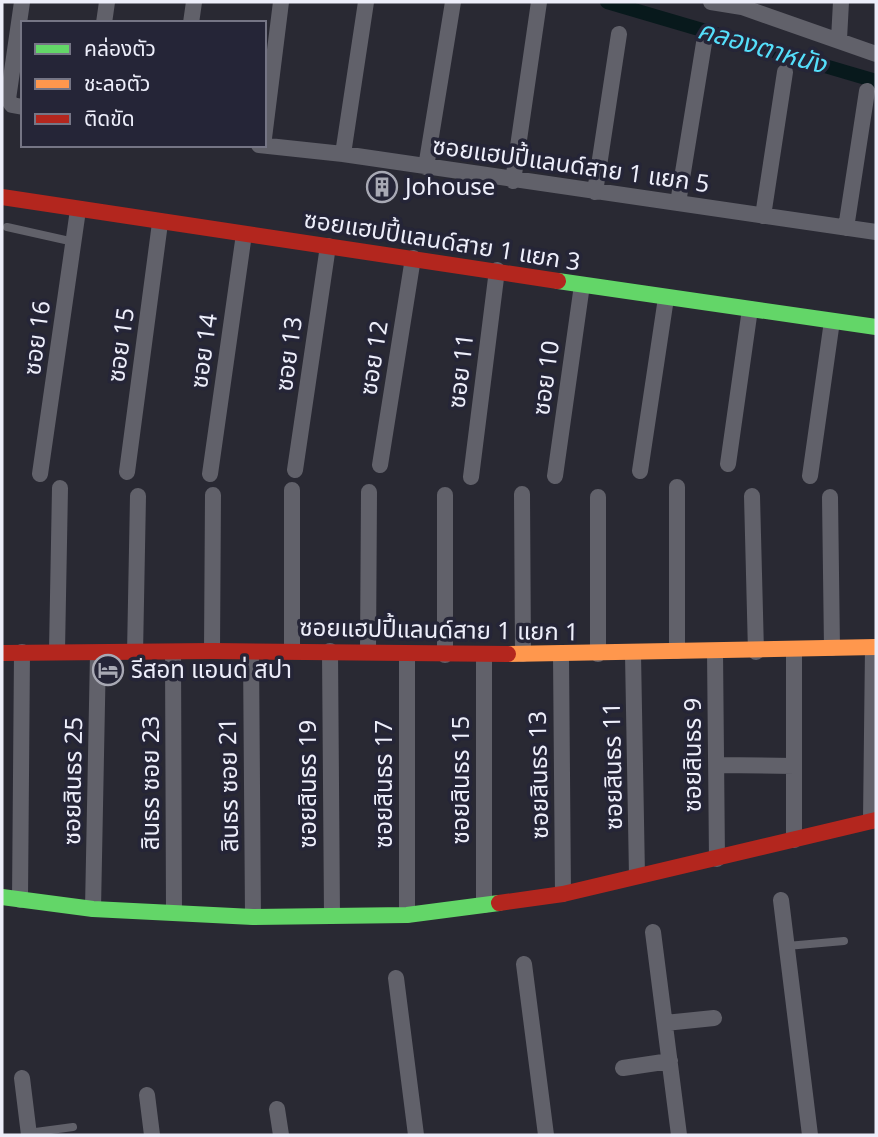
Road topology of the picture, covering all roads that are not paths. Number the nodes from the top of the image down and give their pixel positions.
1 (22, 2) edge
2 (107, 2) edge
3 (194, 2) edge
4 (281, 2) edge
5 (366, 2) edge
6 (453, 2) edge
7 (539, 2) edge
8 (711, 2) edge
9 (841, 2) edge
10 (742, 4) edge
11 (104, 21) edge
12 (191, 21) edge
13 (619, 34) dead end
14 (839, 39) junction
15 (704, 43) dead end
16 (876, 54) edge
17 (785, 72) dead end
18 (867, 91) dead end
19 (16, 105) edge
20 (266, 122) edge
21 (266, 145) edge
22 (343, 154) junction
23 (426, 167) junction
24 (513, 181) junction
25 (595, 192) junction
26 (2, 197) edge
27 (678, 203) junction
28 (78, 210) junction
29 (763, 216) junction
30 (160, 223) junction
31 (7, 227) dead end
32 (846, 228) junction
33 (876, 232) edge
34 (244, 234) junction
35 (74, 242) junction
36 (328, 246) junction
37 (413, 258) junction
38 (497, 270) junction
39 (582, 285) junction
40 (666, 298) junction
41 (750, 309) junction
42 (832, 321) junction
43 (876, 327) edge
44 (728, 464) dead end
45 (380, 465) dead end
46 (295, 470) dead end
47 (640, 471) dead end
48 (127, 472) dead end
49 (40, 474) dead end
50 (209, 474) dead end
51 (555, 476) dead end
52 (810, 476) dead end
53 (471, 477) dead end
54 (677, 487) dead end
55 (60, 488) dead end
56 (292, 490) dead end
57 (369, 492) dead end
58 (522, 494) dead end
59 (213, 495) dead end
60 (445, 495) dead end
61 (138, 496) dead end
62 (752, 496) dead end
63 (598, 497) dead end
64 (830, 497) dead end
65 (874, 647) edge
66 (832, 648) junction
67 (212, 650) junction
68 (57, 651) junction
69 (292, 651) junction
70 (330, 651) junction
71 (677, 651) junction
72 (715, 651) junction
73 (794, 651) junction
74 (22, 652) junction
75 (251, 652) junction
76 (368, 652) junction
77 (756, 652) junction
78 (2, 653) edge
79 (97, 653) junction
80 (173, 653) junction
81 (135, 654) junction
82 (407, 654) junction
83 (523, 654) junction
84 (598, 654) junction
85 (633, 654) junction
86 (445, 655) junction
87 (561, 655) junction
88 (484, 656) junction
89 (716, 765) junction
90 (794, 766) junction
91 (873, 821) edge
92 (794, 840) junction
93 (717, 859) junction
94 (637, 876) junction
95 (563, 894) junction
96 (2, 897) edge
97 (20, 900) junction
98 (781, 900) dead end
99 (484, 905) junction
100 (93, 909) junction
101 (174, 912) junction
102 (407, 915) junction
103 (332, 916) junction
104 (253, 918) junction
105 (653, 932) dead end
106 (844, 941) dead end
107 (787, 946) junction
108 (524, 964) dead end
109 (396, 978) dead end
110 (713, 1018) dead end
111 (665, 1023) junction
112 (670, 1061) junction
113 (623, 1068) dead end
114 (22, 1078) dead end
115 (146, 1095) dead end
116 (277, 1109) dead end
117 (73, 1127) dead end
118 (29, 1134) edge
119 (151, 1135) edge
120 (281, 1135) edge
121 (416, 1135) edge
122 (546, 1135) edge
123 (679, 1135) edge
124 (810, 1135) edge

1 - 19 street
2 - 11 street
3 - 12 street
4 - 20 street
5 - 22 street
6 - 23 street
7 - 24 street
8 - 10 street
9 - 14 street
10 - 14 street
13 - 25 street
14 - 16 street
15 - 27 street
17 - 29 street
18 - 32 street
21 - 22 street, ซอยแฮปปี้แลนด์สาย 1 แยก 5
22 - 23 street, ซอยแฮปปี้แลนด์สาย 1 แยก 5
23 - 24 street, ซอยแฮปปี้แลนด์สาย 1 แยก 5
24 - 25 street, ซอยแฮปปี้แลนด์สาย 1 แยก 5
25 - 27 street, ซอยแฮปปี้แลนด์สาย 1 แยก 5
26 - 28 street, ซอยแฮปปี้แลนด์สาย 1 แยก 3
27 - 29 street, ซอยแฮปปี้แลนด์สาย 1 แยก 5
28 - 30 street, ซอยแฮปปี้แลนด์สาย 1 แยก 3
28 - 35 street, ซอย 16
29 - 32 street, ซอยแฮปปี้แลนด์สาย 1 แยก 5
30 - 34 street, ซอยแฮปปี้แลนด์สาย 1 แยก 3
30 - 48 street, ซอย 15
31 - 35 lane
32 - 33 street, ซอยแฮปปี้แลนด์สาย 1 แยก 5
34 - 36 street, ซอยแฮปปี้แลนด์สาย 1 แยก 3
34 - 50 street, ซอย 14
35 - 49 street, ซอย 16
36 - 37 street, ซอยแฮปปี้แลนด์สาย 1 แยก 3
36 - 46 street, ซอย 13
37 - 38 street, ซอยแฮปปี้แลนด์สาย 1 แยก 3
37 - 45 street, ซอย 12
38 - 39 street, ซอยแฮปปี้แลนด์สาย 1 แยก 3
38 - 53 street, ซอย 11
39 - 40 street, ซอยแฮปปี้แลนด์สาย 1 แยก 3
39 - 51 street, ซอย 10
40 - 41 street, ซอยแฮปปี้แลนด์สาย 1 แยก 3
40 - 47 street
41 - 42 street, ซอยแฮปปี้แลนด์สาย 1 แยก 3
41 - 44 street
42 - 43 street, ซอยแฮปปี้แลนด์สาย 1 แยก 3
42 - 52 street
54 - 71 street
55 - 68 street
56 - 69 street
57 - 76 street
58 - 83 street
59 - 67 street
60 - 86 street
61 - 81 street
62 - 77 street
63 - 84 street
64 - 66 street
65 - 66 street, ซอยแฮปปี้แลนด์สาย 1 แยก 1
65 - 91 street
66 - 73 street, ซอยแฮปปี้แลนด์สาย 1 แยก 1
67 - 75 street, ซอยแฮปปี้แลนด์สาย 1 แยก 1
67 - 80 street, ซอยแฮปปี้แลนด์สาย 1 แยก 1
68 - 74 street, ซอยแฮปปี้แลนด์สาย 1 แยก 1
68 - 79 street, ซอยแฮปปี้แลนด์สาย 1 แยก 1
69 - 70 street, ซอยแฮปปี้แลนด์สาย 1 แยก 1
69 - 75 street, ซอยแฮปปี้แลนด์สาย 1 แยก 1
70 - 76 street, ซอยแฮปปี้แลนด์สาย 1 แยก 1
70 - 103 street, ซอยสินธร 19
71 - 72 street, ซอยแฮปปี้แลนด์สาย 1 แยก 1
71 - 85 street, ซอยแฮปปี้แลนด์สาย 1 แยก 1
72 - 77 street, ซอยแฮปปี้แลนด์สาย 1 แยก 1
72 - 89 street, ซอยสินธร 9
73 - 77 street, ซอยแฮปปี้แลนด์สาย 1 แยก 1
73 - 90 street
74 - 78 street, ซอยแฮปปี้แลนด์สาย 1 แยก 1
74 - 97 street
75 - 104 street, สินธร ซอย 21
76 - 82 street, ซอยแฮปปี้แลนด์สาย 1 แยก 1
79 - 81 street, ซอยแฮปปี้แลนด์สาย 1 แยก 1
79 - 100 street, ซอยสินธร 25
80 - 81 street, ซอยแฮปปี้แลนด์สาย 1 แยก 1
80 - 101 street, สินธร ซอย 23
82 - 86 street, ซอยแฮปปี้แลนด์สาย 1 แยก 1
82 - 102 street, ซอยสินธร 17
83 - 87 street, ซอยแฮปปี้แลนด์สาย 1 แยก 1
83 - 88 street, ซอยแฮปปี้แลนด์สาย 1 แยก 1
84 - 85 street, ซอยแฮปปี้แลนด์สาย 1 แยก 1
84 - 87 street, ซอยแฮปปี้แลนด์สาย 1 แยก 1
85 - 94 street, ซอยสินธร 11
86 - 88 street, ซอยแฮปปี้แลนด์สาย 1 แยก 1
87 - 95 street, ซอยสินธร 13
88 - 99 street, ซอยสินธร 15
89 - 90 street
89 - 93 street, ซอยสินธร 9
90 - 92 street
91 - 92 street
92 - 93 street
93 - 94 street
94 - 95 street
95 - 99 street
96 - 97 street
97 - 100 street
98 - 107 street
99 - 102 street
100 - 101 street
101 - 104 street
102 - 103 street
103 - 104 street
105 - 111 street
106 - 107 lane
107 - 124 street
108 - 122 street
109 - 121 street
110 - 111 street
111 - 112 street
112 - 113 street
112 - 123 street
114 - 118 street
115 - 119 street
116 - 120 street
117 - 118 lane

